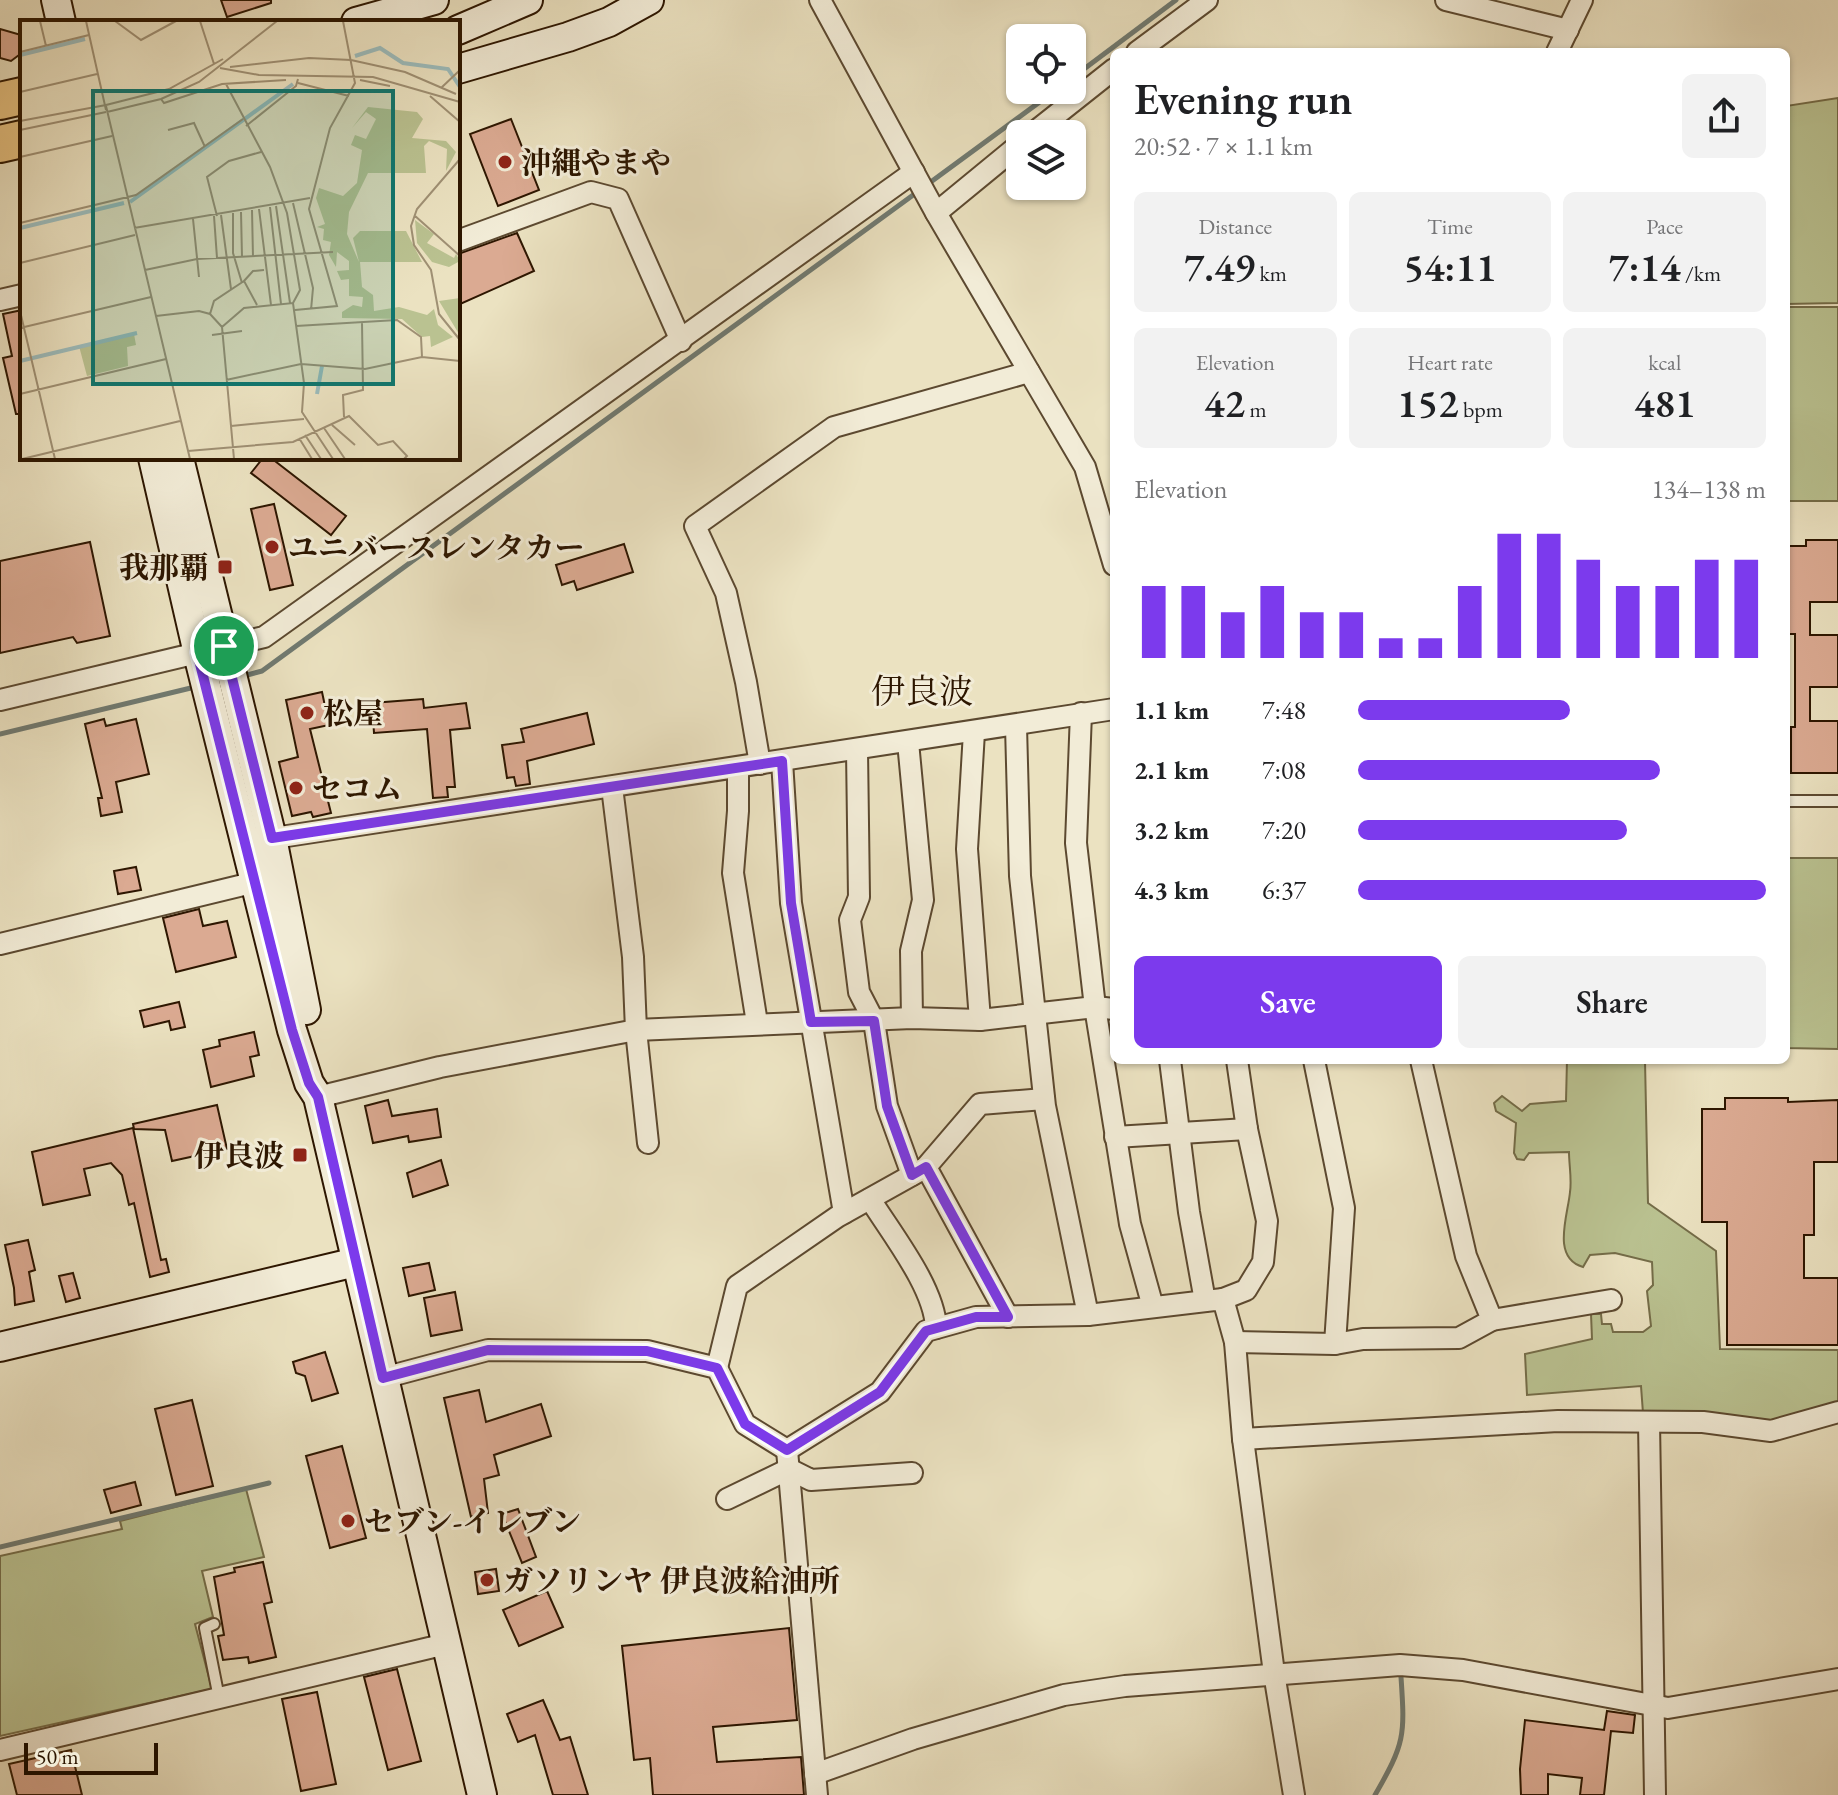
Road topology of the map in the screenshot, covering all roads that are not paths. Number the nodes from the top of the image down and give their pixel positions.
1 (56, 0) edge
2 (434, 0) edge
3 (528, 0) edge
4 (649, 0) edge
5 (820, 0) edge
6 (1207, 0) edge
7 (1446, 0) edge
8 (1582, 0) edge
9 (61, 20) edge
10 (363, 20) edge
11 (460, 29) edge
12 (1568, 30) junction
13 (1142, 48) edge
14 (1559, 48) edge
15 (460, 68) edge
16 (1110, 72) edge
17 (20, 96) edge
18 (0, 101) edge
19 (1050, 120) edge
20 (20, 139) edge
21 (0, 144) edge
22 (1006, 156) edge
23 (914, 172) junction
24 (936, 213) junction
25 (460, 240) dead end
26 (20, 295) edge
27 (0, 300) edge
28 (681, 341) junction
29 (1029, 372) junction
30 (154, 460) edge
31 (179, 460) edge
32 (1110, 551) edge
33 (212, 654) junction
34 (0, 700) edge
35 (1110, 709) edge
36 (1081, 713) junction
37 (1016, 726) junction
38 (974, 732) junction
39 (908, 742) junction
40 (857, 750) junction
41 (782, 761) junction
42 (760, 764) junction
43 (738, 768) junction
44 (612, 787) junction
45 (1790, 801) edge
46 (1838, 801) edge
47 (258, 840) junction
48 (256, 882) junction
49 (0, 944) edge
50 (1105, 1008) edge
51 (1035, 1014) junction
52 (912, 1018) junction
53 (980, 1020) junction
54 (874, 1021) junction
55 (811, 1022) junction
56 (757, 1023) junction
57 (636, 1030) junction
58 (1170, 1064) edge
59 (1238, 1064) edge
60 (1315, 1064) edge
61 (1422, 1064) edge
62 (318, 1097) junction
63 (1044, 1099) junction
64 (1247, 1129) junction
65 (1179, 1133) junction
66 (1115, 1137) junction
67 (648, 1143) dead end
68 (919, 1171) junction
69 (870, 1199) junction
70 (844, 1213) junction
71 (356, 1262) junction
72 (1214, 1300) junction
73 (1611, 1300) dead end
74 (1153, 1307) junction
75 (1088, 1315) junction
76 (1008, 1317) junction
77 (1492, 1320) junction
78 (936, 1328) junction
79 (1235, 1342) junction
80 (1335, 1344) junction
81 (0, 1347) edge
82 (717, 1368) junction
83 (383, 1378) junction
84 (1838, 1412) edge
85 (1649, 1422) junction
86 (1243, 1439) junction
87 (788, 1459) junction
88 (912, 1473) dead end
89 (727, 1499) dead end
90 (214, 1624) dead end
91 (446, 1644) junction
92 (1274, 1673) junction
93 (1838, 1679) edge
94 (219, 1698) junction
95 (1654, 1706) junction
96 (0, 1750) edge
97 (815, 1774) junction
98 (482, 1795) edge
99 (817, 1795) edge
100 (1294, 1795) edge
101 (1655, 1795) edge

1 - 9 main road
2 - 10 main road
3 - 11 main road
4 - 15 main road
5 - 23 street
6 - 13 street
7 - 12 street
8 - 12 street
12 - 14 street
16 - 19 street
17 - 18 highway
20 - 21 highway
22 - 24 street
23 - 24 street
23 - 28 street
24 - 29 street
25 - 28 street
26 - 27 street
28 - 33 street
29 - 32 street
29 - 42 street
30 - 33 main road
31 - 33 main road
33 - 34 street
33 - 47 main road
35 - 36 street
36 - 37 street
36 - 50 street
37 - 38 street
37 - 51 street
38 - 39 street
38 - 53 street
39 - 40 street
39 - 52 street
40 - 41 street
40 - 54 street
41 - 42 street
41 - 55 street
42 - 43 street
43 - 44 street
43 - 56 street
44 - 47 street
44 - 57 street
45 - 46 lane
47 - 48 main road
47 - 62 main road
48 - 49 street
48 - 62 main road
50 - 51 street
50 - 66 street
51 - 53 street
51 - 63 street
52 - 53 street
52 - 54 street
54 - 55 street
54 - 68 street
55 - 56 street
55 - 70 street
56 - 57 street
57 - 62 street
57 - 67 street
58 - 65 street
59 - 64 street
60 - 80 street
61 - 77 street
62 - 71 main road
63 - 68 street
63 - 75 street
64 - 65 street
64 - 72 street
65 - 66 street
65 - 72 street
66 - 74 street
68 - 69 street
68 - 76 street
69 - 70 street
69 - 78 street
70 - 82 street
71 - 81 main road
71 - 83 main road
72 - 74 street
72 - 79 street
73 - 77 street
74 - 75 street
75 - 76 street
76 - 78 street
77 - 80 street
78 - 87 street
79 - 80 street
79 - 86 street
82 - 83 street
82 - 87 street
83 - 91 main road
84 - 85 street
85 - 86 street
85 - 95 street
86 - 92 street
87 - 88 street
87 - 89 street
87 - 97 street
90 - 94 lane
91 - 94 street
91 - 98 main road
92 - 95 street
92 - 97 street
92 - 100 street
93 - 95 street
94 - 96 street
95 - 101 street
97 - 99 street

